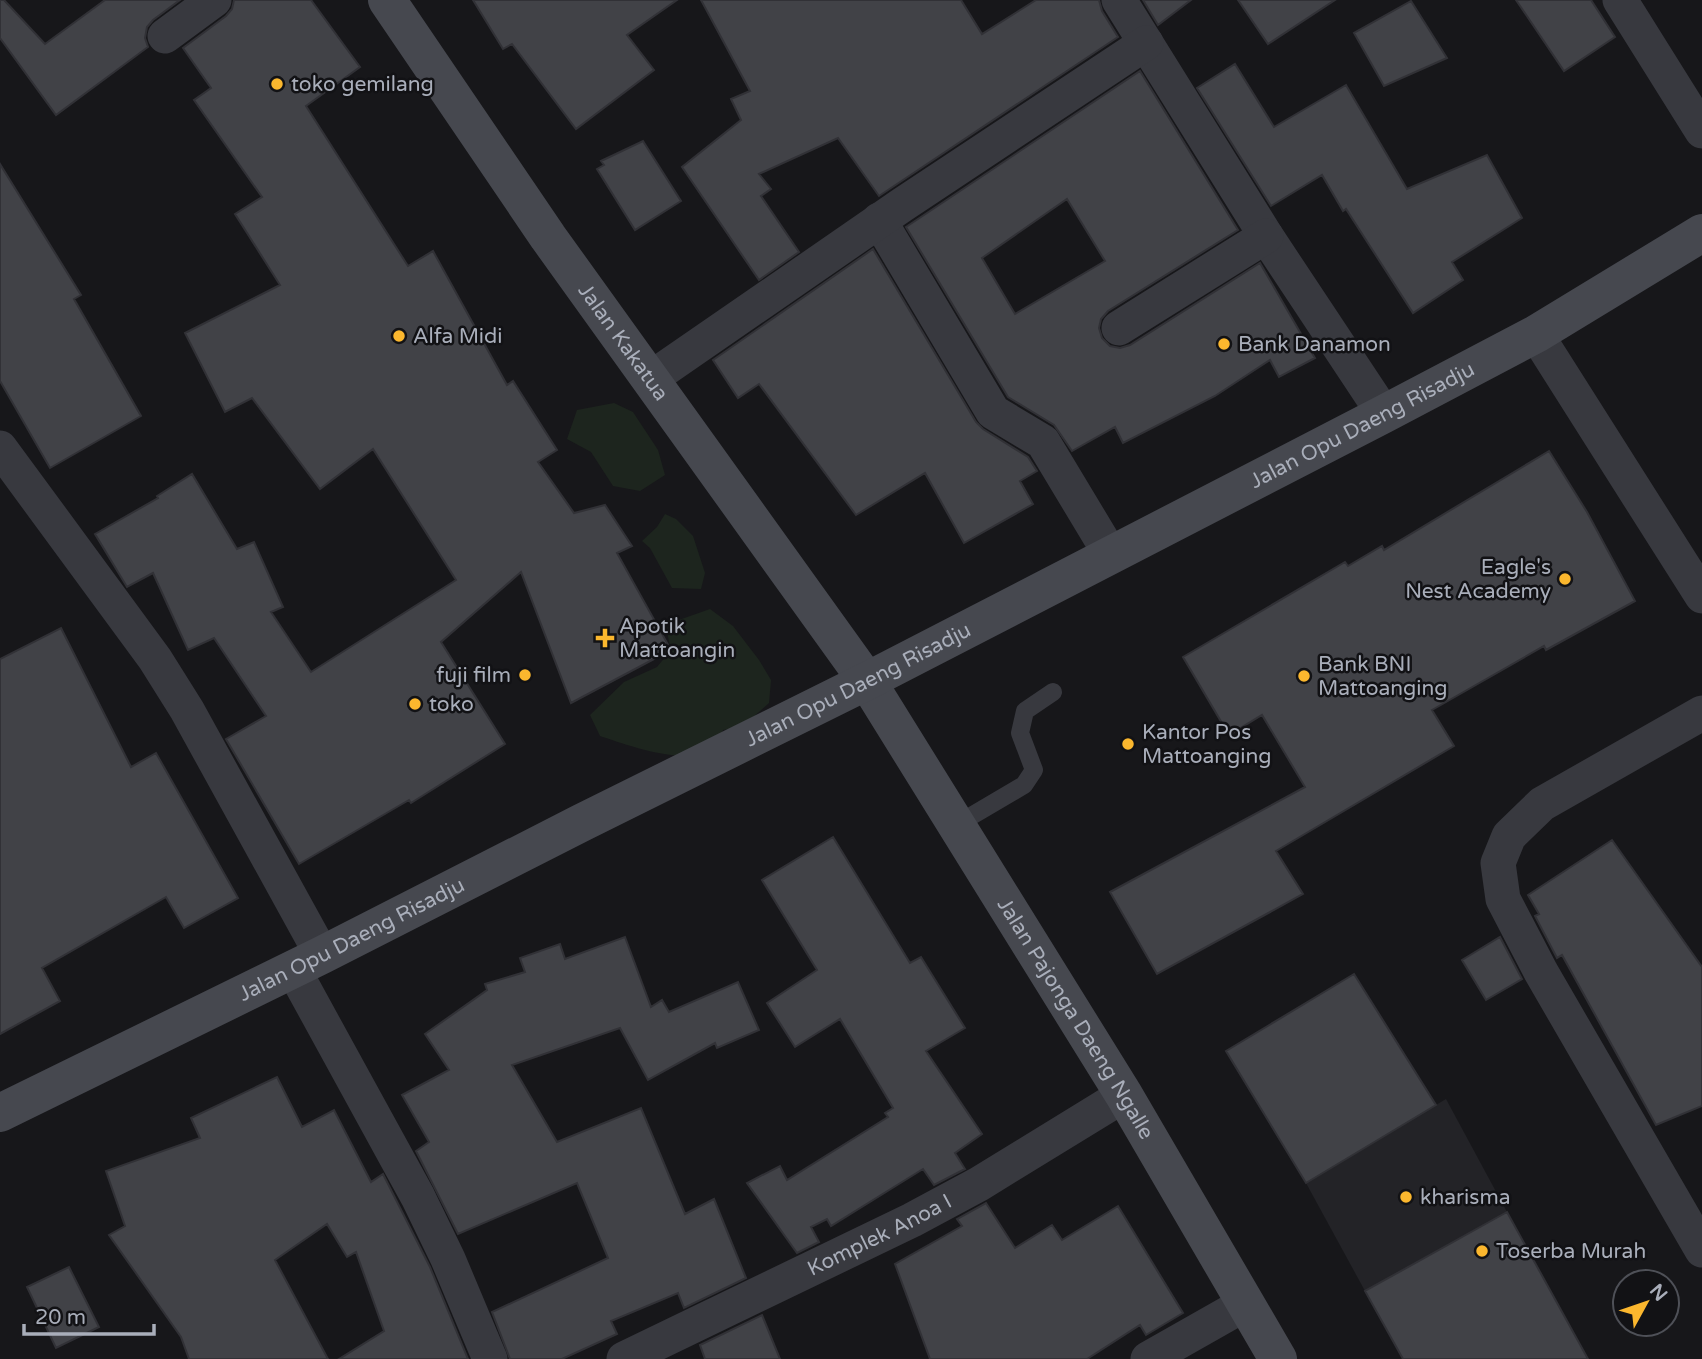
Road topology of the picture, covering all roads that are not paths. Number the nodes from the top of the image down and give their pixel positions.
1 (214, 0) edge
2 (387, 0) edge
3 (1119, 0) edge
4 (1620, 0) edge
5 (165, 36) dead end
6 (1146, 43) junction
7 (1702, 131) edge
8 (879, 220) junction
9 (1702, 233) edge
10 (1266, 236) junction
11 (1119, 328) dead end
12 (1536, 334) junction
13 (650, 379) junction
14 (1384, 414) junction
15 (0, 448) edge
16 (1111, 555) junction
17 (1702, 596) edge
18 (867, 681) junction
19 (1053, 692) dead end
20 (1702, 713) edge
21 (956, 825) junction
22 (308, 962) junction
23 (1124, 1095) junction
24 (0, 1113) edge
25 (1702, 1250) edge
26 (1245, 1304) junction
27 (674, 1348) edge
28 (490, 1359) edge
29 (624, 1359) edge
30 (1148, 1359) edge
31 (1278, 1359) edge

1 - 5 street
2 - 13 main road, Jalan Kakatua
3 - 6 street
4 - 7 street
6 - 8 street
6 - 10 street
8 - 13 street
8 - 16 street
9 - 12 main road, Jalan Opu Daeng Risadju
10 - 11 street
10 - 14 street
12 - 14 main road, Jalan Opu Daeng Risadju
12 - 17 street
13 - 18 main road, Jalan Kakatua
14 - 16 main road, Jalan Opu Daeng Risadju
15 - 22 street
16 - 18 main road, Jalan Opu Daeng Risadju
18 - 21 main road, Jalan Pajonga Daeng Ngalle
18 - 22 main road, Jalan Opu Daeng Risadju
19 - 21 lane
20 - 25 street
21 - 23 main road, Jalan Pajonga Daeng Ngalle
22 - 24 main road, Jalan Opu Daeng Risadju
22 - 28 street
23 - 26 main road, Jalan Pajonga Daeng Ngalle
23 - 27 street, Komplek Anoa I
26 - 30 street
26 - 31 main road, Jalan Pajonga Daeng Ngalle
27 - 29 street, Komplek Anoa I

